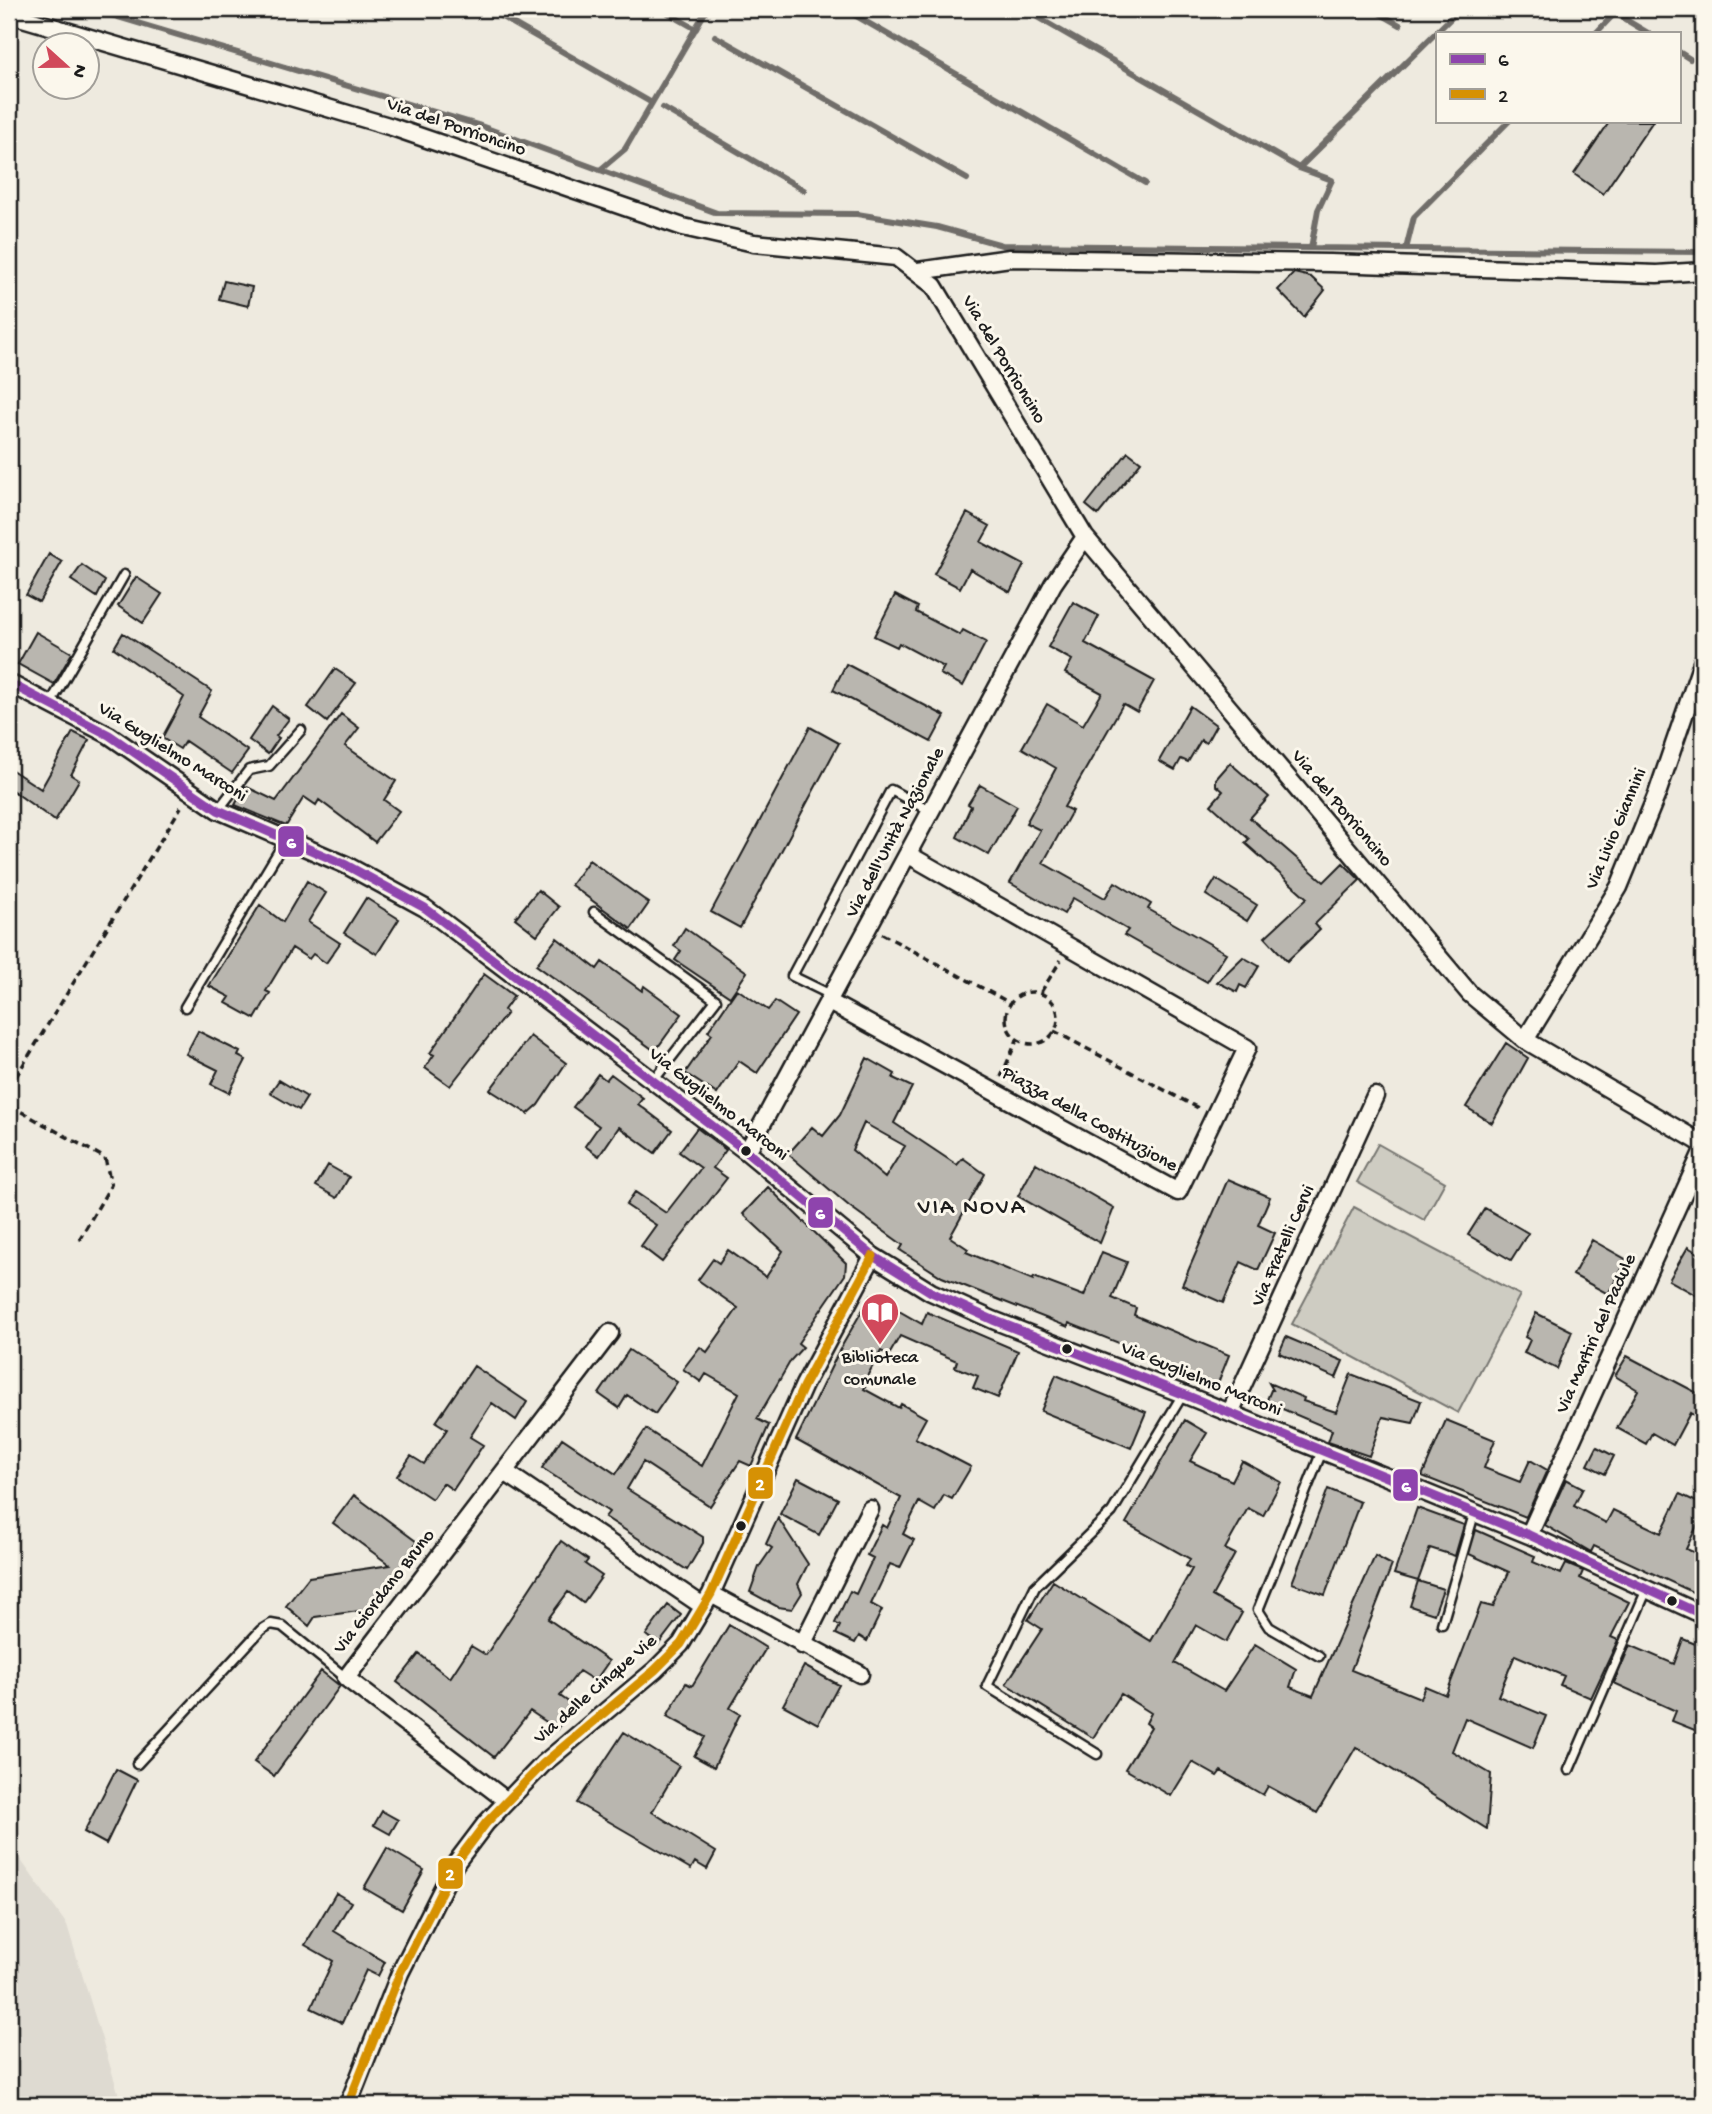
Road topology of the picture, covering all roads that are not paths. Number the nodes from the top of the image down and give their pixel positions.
1 (9, 15) edge
2 (918, 271) junction
3 (1703, 271) edge
4 (1085, 537) junction
5 (124, 575) dead end
6 (1703, 660) edge
7 (9, 683) edge
8 (50, 704) junction
9 (302, 730) dead end
10 (218, 810) junction
11 (932, 812) junction
12 (286, 839) junction
13 (909, 855) junction
14 (594, 912) dead end
15 (831, 999) junction
16 (185, 1007) dead end
17 (1525, 1040) junction
18 (653, 1081) junction
19 (1375, 1096) dead end
20 (1703, 1144) edge
21 (1703, 1150) edge
22 (747, 1152) junction
23 (873, 1256) junction
24 (610, 1334) dead end
25 (1183, 1394) junction
26 (1230, 1413) junction
27 (1322, 1451) junction
28 (505, 1472) junction
29 (870, 1509) dead end
30 (1474, 1514) junction
31 (1529, 1535) junction
32 (1647, 1590) junction
33 (707, 1600) junction
34 (1703, 1615) edge
35 (1442, 1624) dead end
36 (802, 1645) junction
37 (1319, 1656) dead end
38 (860, 1674) dead end
39 (346, 1678) junction
40 (1097, 1754) dead end
41 (137, 1764) dead end
42 (1569, 1770) dead end
43 (507, 1801) junction
44 (348, 2105) edge

1 - 2 street, Via del Porrioncino
2 - 3 street
2 - 4 street, Via del Porrioncino
4 - 11 street, Via dell'Unità Nazionale
4 - 17 street, Via del Porrioncino
5 - 8 lane
6 - 17 street, Via Livio Giannini
7 - 8 street, Via Guglielmo Marconi
8 - 10 street, Via Guglielmo Marconi
9 - 10 lane
10 - 12 street, Via Guglielmo Marconi
11 - 13 street, Via dell'Unità Nazionale
11 - 15 lane
12 - 16 lane
12 - 18 street, Via Guglielmo Marconi
13 - 15 street, Via dell'Unità Nazionale
13 - 15 street, Piazza della Costituzione
14 - 18 lane
15 - 22 street, Via dell'Unità Nazionale
17 - 20 street, Via del Porrioncino
18 - 22 street, Via Guglielmo Marconi
19 - 26 street, Via Fratelli Cervi
21 - 31 street, Via Martiri del Padule
22 - 23 street, Via Guglielmo Marconi
23 - 25 street, Via Guglielmo Marconi
23 - 33 street, Via delle Cinque Vie
24 - 28 street, Via Giordano Bruno
25 - 26 street, Via Guglielmo Marconi
25 - 40 lane
26 - 27 street, Via Guglielmo Marconi
27 - 30 street, Via Guglielmo Marconi
27 - 37 lane
28 - 33 street
28 - 39 street, Via Giordano Bruno
29 - 36 street
30 - 31 street, Via Guglielmo Marconi
30 - 35 lane
31 - 32 street, Via Guglielmo Marconi
32 - 34 street, Via Guglielmo Marconi
32 - 42 lane
33 - 36 street
33 - 43 street, Via delle Cinque Vie
36 - 38 street
39 - 41 lane
39 - 43 street, Via Giordano Bruno
43 - 44 street, Via delle Cinque Vie

